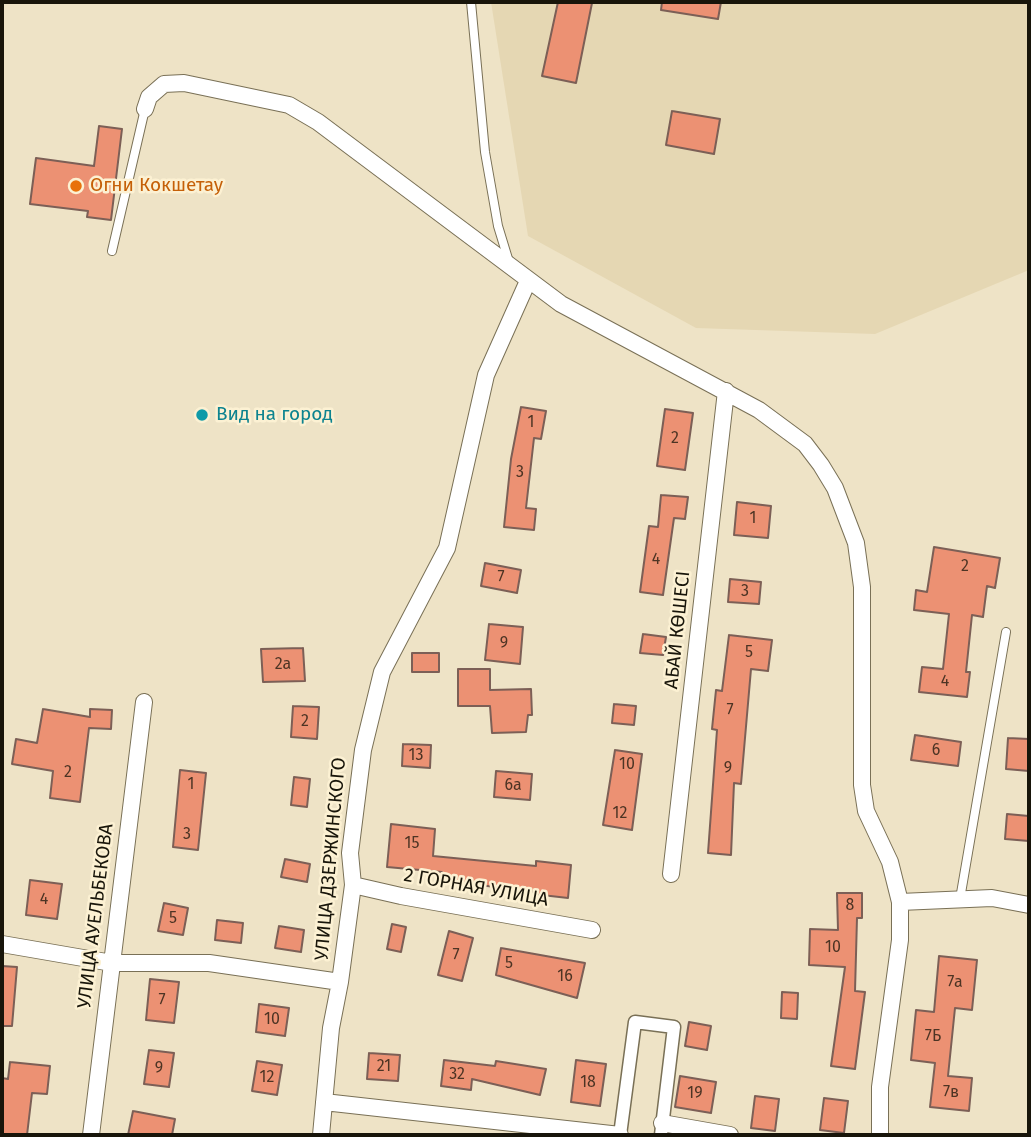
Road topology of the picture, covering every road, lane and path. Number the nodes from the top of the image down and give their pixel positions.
1 (471, 2) edge
2 (145, 109) joint
3 (112, 251) dead end
4 (511, 268) junction
5 (528, 281) junction
6 (726, 391) junction
7 (1006, 632) dead end
8 (144, 702) dead end
9 (671, 874) dead end
10 (353, 884) junction
11 (960, 899) junction
12 (901, 902) junction
13 (1029, 905) edge
14 (592, 930) dead end
15 (2, 944) edge
16 (112, 963) junction
17 (340, 982) junction
18 (324, 1101) junction
19 (662, 1129) edge
20 (91, 1135) edge
21 (321, 1135) edge
22 (620, 1135) edge
23 (730, 1135) edge
24 (880, 1135) edge

1 - 4 lane
2 - 3 lane
2 - 4 street
4 - 5 street
5 - 6 street
5 - 10 street, УЛИЦА ДЗЕРЖИНСКОГО
6 - 9 street, АБАЙ КӨШЕСІ
6 - 12 street
7 - 11 lane
8 - 16 street, УЛИЦА АУЕЛЬБЕКОВА
10 - 14 street, 2 ГОРНАЯ УЛИЦА
10 - 17 street, УЛИЦА ДЗЕРЖИНСКОГО
11 - 12 street
11 - 13 street
12 - 24 street
15 - 16 street
16 - 17 street
16 - 20 street, УЛИЦА АУЕЛЬБЕКОВА
17 - 18 street, УЛИЦА ДЗЕРЖИНСКОГО
18 - 21 street, УЛИЦА ДЗЕРЖИНСКОГО
18 - 22 street
19 - 22 street
19 - 23 street

